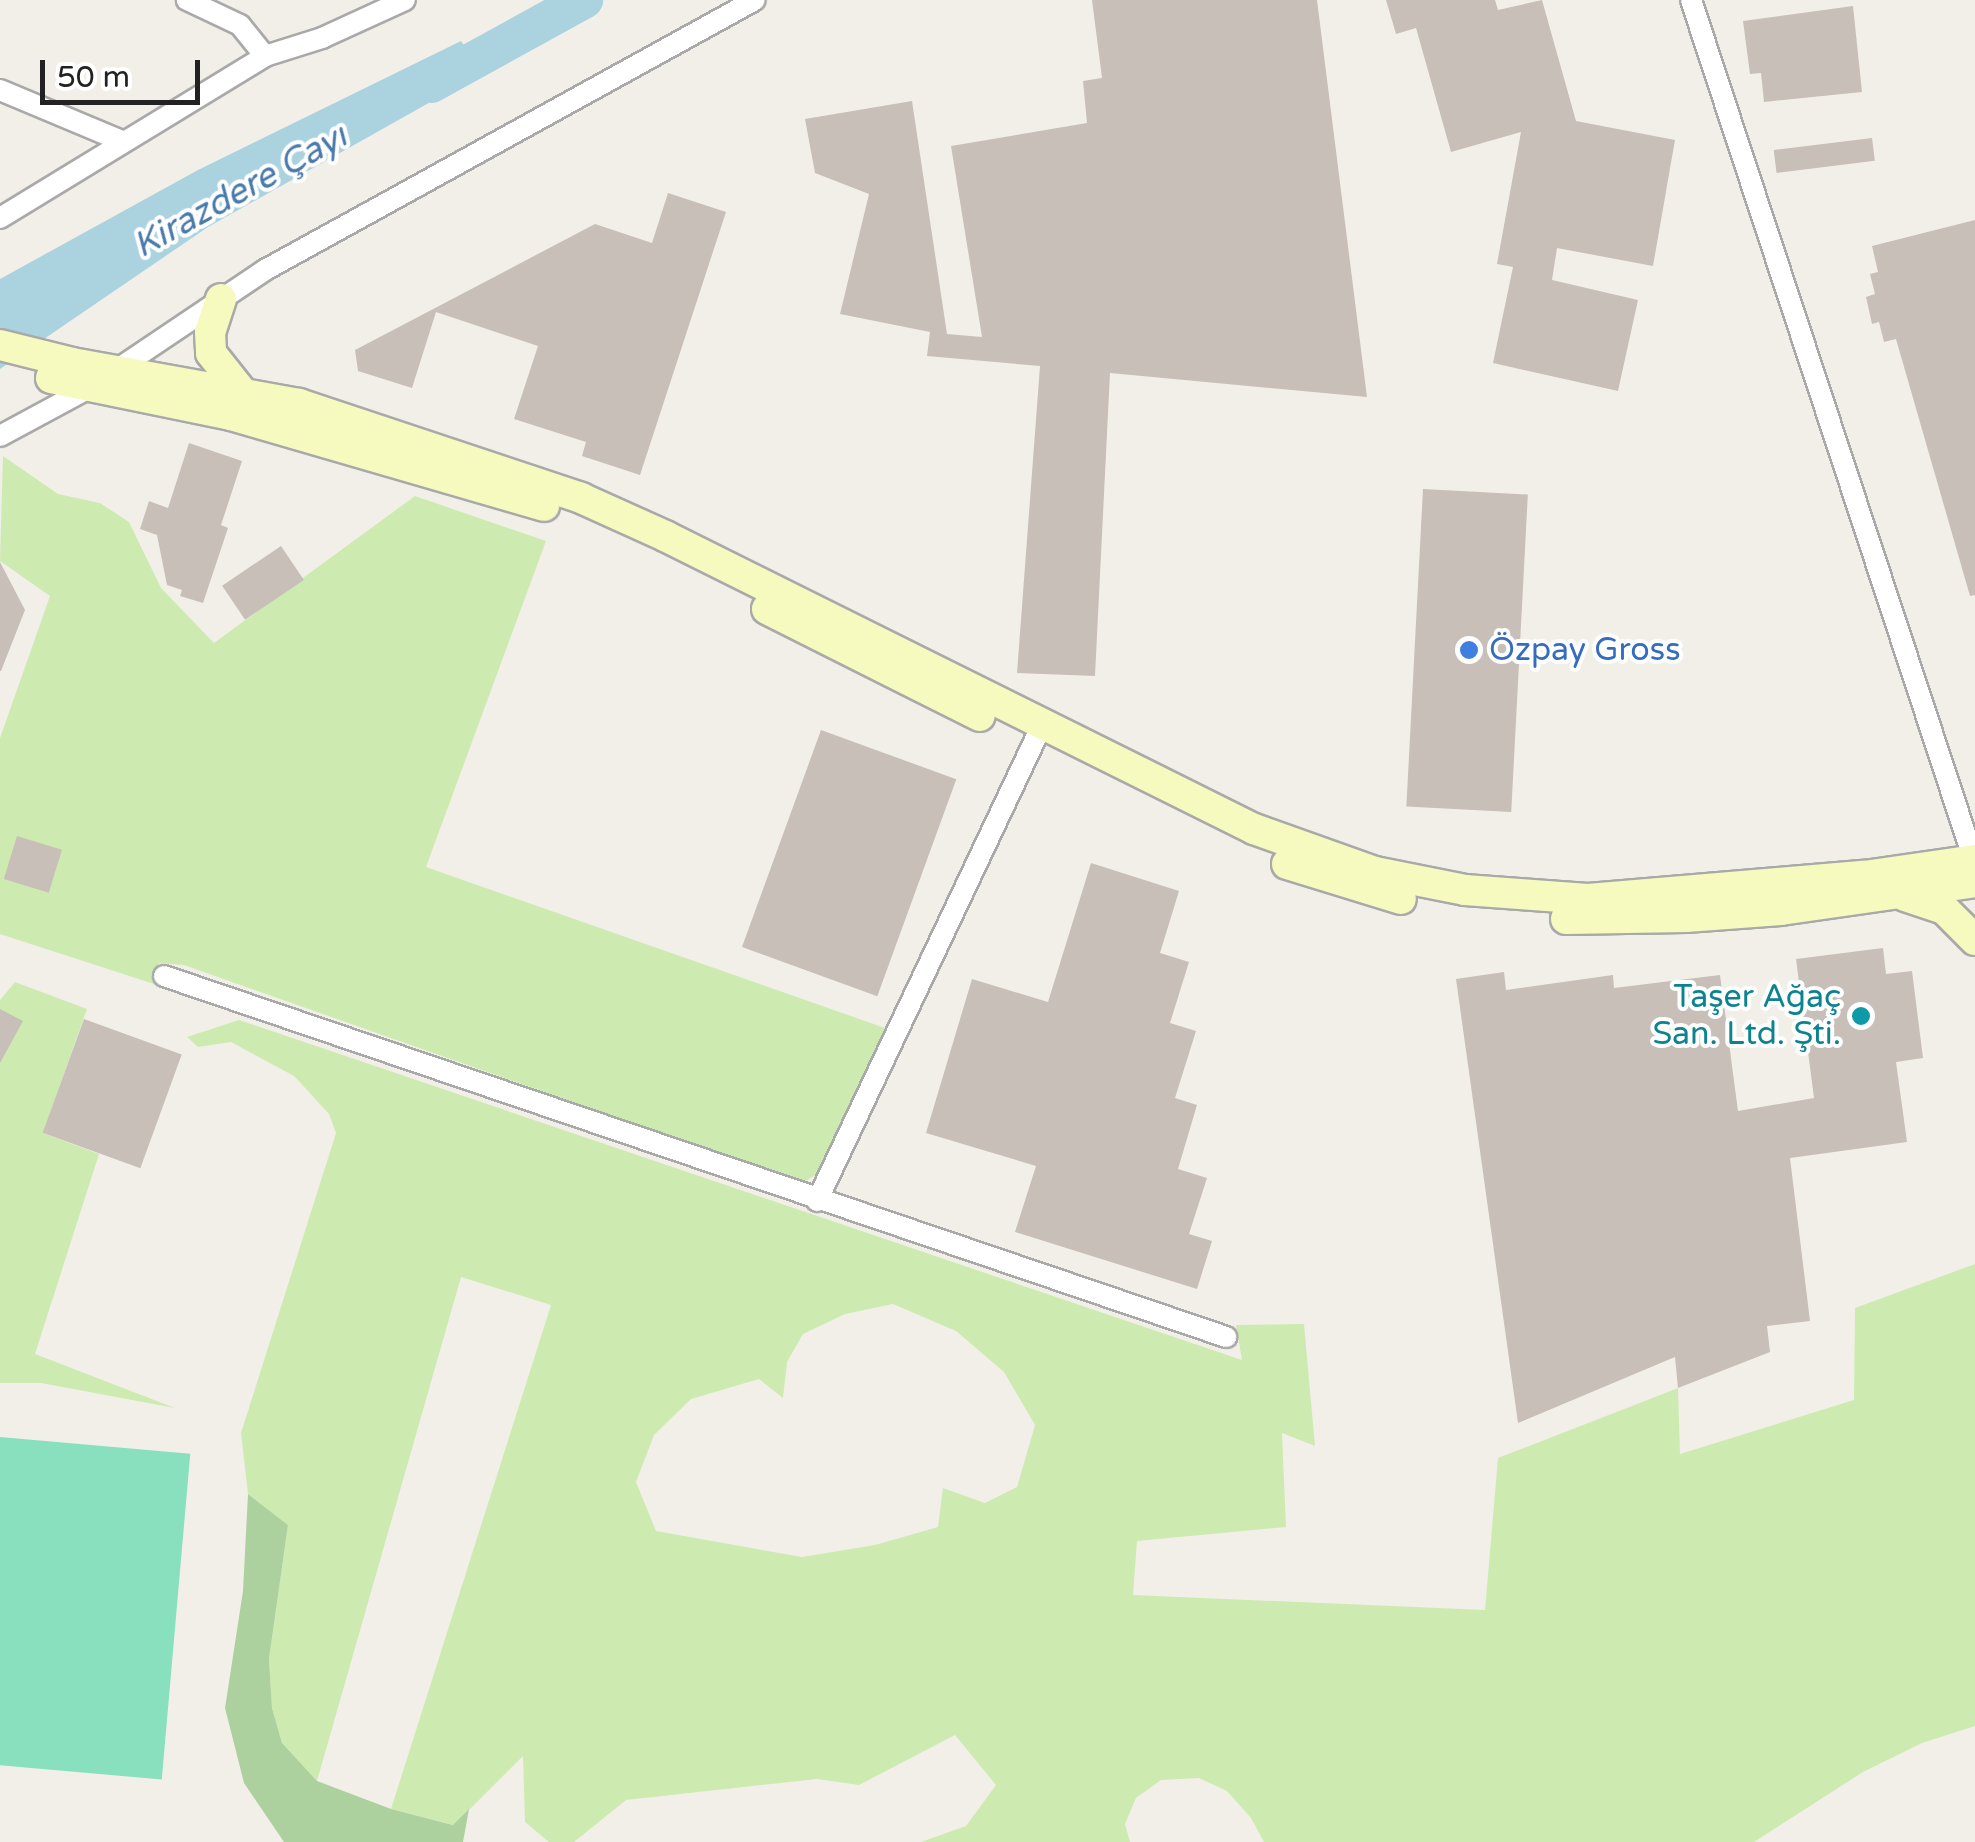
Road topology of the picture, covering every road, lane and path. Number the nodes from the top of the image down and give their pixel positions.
1 (188, 0) edge
2 (405, 0) edge
3 (755, 0) edge
4 (1692, 0) edge
5 (265, 56) junction
6 (0, 90) edge
7 (122, 141) junction
8 (0, 218) edge
9 (221, 298) junction
10 (0, 344) edge
11 (0, 365) edge
12 (117, 369) junction
13 (64, 371) junction
14 (91, 387) junction
15 (241, 391) junction
16 (0, 436) edge
17 (1038, 734) junction
18 (1975, 867) edge
19 (1897, 894) junction
20 (1975, 940) edge
21 (164, 976) dead end
22 (817, 1200) junction
23 (1226, 1337) dead end

1 - 5 street
2 - 5 street
3 - 9 street
4 - 18 street
5 - 7 street
6 - 7 street
7 - 8 street
9 - 12 street
9 - 15 main road
10 - 13 main road
11 - 13 main road
12 - 13 main road
12 - 14 street
12 - 15 main road
13 - 14 main road
14 - 16 street
14 - 17 main road
15 - 17 main road
17 - 18 main road
17 - 19 main road
17 - 22 street
18 - 19 main road
19 - 20 main road
21 - 22 street
22 - 23 street

